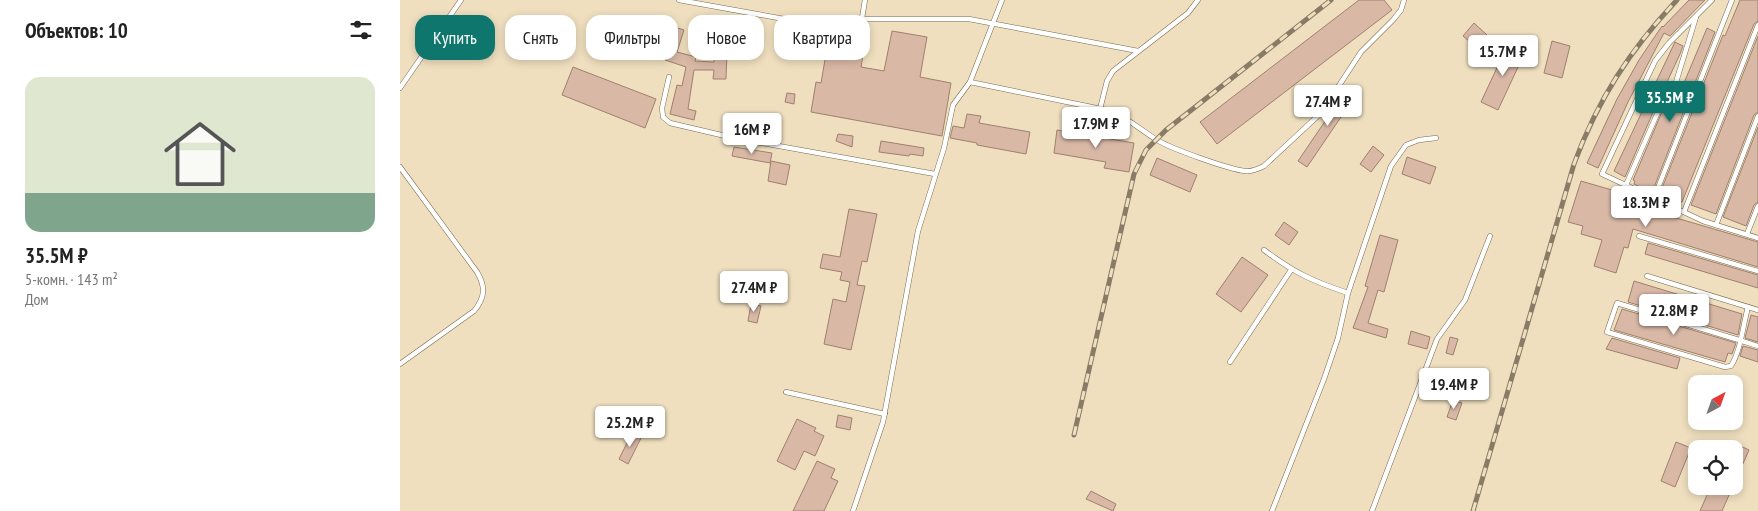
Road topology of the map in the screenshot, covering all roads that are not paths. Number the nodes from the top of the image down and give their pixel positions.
1 (461, 0) edge
2 (679, 0) edge
3 (865, 0) edge
4 (1002, 0) edge
5 (1198, 0) edge
6 (1404, 0) edge
7 (1712, 0) edge
8 (1732, 0) edge
9 (862, 15) edge
10 (774, 17) edge
11 (1696, 17) junction
12 (870, 18) edge
13 (994, 23) junction
14 (1758, 25) edge
15 (1138, 51) junction
16 (669, 78) dead end
17 (970, 82) junction
18 (400, 88) edge
19 (1100, 109) junction
20 (1758, 116) edge
21 (1436, 138) dead end
22 (400, 167) edge
23 (935, 174) junction
24 (1626, 185) junction
25 (1654, 198) junction
26 (1758, 206) edge
27 (1684, 212) junction
28 (1716, 224) junction
29 (1746, 234) junction
30 (1490, 236) dead end
31 (1639, 236) dead end
32 (1758, 238) edge
33 (1264, 250) dead end
34 (1291, 270) junction
35 (1758, 271) edge
36 (1647, 276) dead end
37 (1348, 293) junction
38 (1748, 307) junction
39 (1758, 310) edge
40 (1740, 340) junction
41 (1758, 346) edge
42 (1230, 362) dead end
43 (400, 364) edge
44 (786, 392) dead end
45 (885, 414) junction
46 (853, 511) edge
47 (1272, 511) edge
48 (1372, 511) edge

1 - 18 lane
2 - 10 lane
3 - 9 lane
4 - 13 lane
5 - 15 lane
6 - 19 lane
7 - 11 lane
8 - 25 lane
11 - 24 lane
11 - 24 lane
12 - 13 lane
13 - 15 lane
13 - 17 lane
14 - 27 lane
15 - 19 lane
16 - 23 lane
17 - 19 lane
17 - 23 lane
20 - 28 lane
21 - 37 lane
22 - 43 lane
23 - 45 lane
24 - 25 lane
25 - 27 lane
26 - 29 lane
27 - 28 lane
28 - 29 lane
29 - 32 lane
30 - 48 lane
31 - 35 lane
33 - 34 lane
34 - 37 lane
34 - 42 lane
36 - 38 lane
37 - 47 lane
38 - 39 lane
38 - 40 lane
40 - 40 lane
40 - 41 lane
44 - 45 lane
45 - 46 lane

